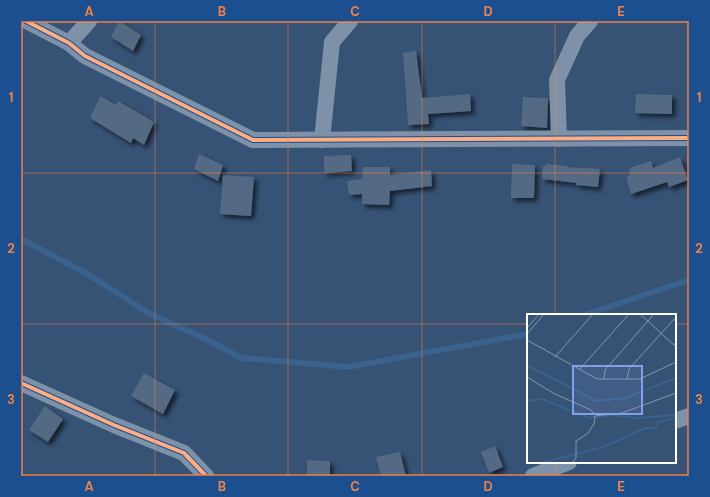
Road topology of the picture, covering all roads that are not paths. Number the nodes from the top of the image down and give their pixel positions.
1 (26, 21) edge
2 (89, 21) edge
3 (350, 21) edge
4 (590, 21) edge
5 (69, 43) junction
6 (689, 138) edge
7 (559, 139) junction
8 (322, 140) junction
9 (21, 383) edge
10 (689, 416) edge
11 (676, 421) edge
12 (566, 463) edge
13 (206, 476) edge
14 (533, 476) edge

1 - 5 street
2 - 5 street
3 - 8 street
4 - 7 street
5 - 8 street
6 - 7 street
7 - 8 street
9 - 13 street
10 - 11 street
12 - 14 street

